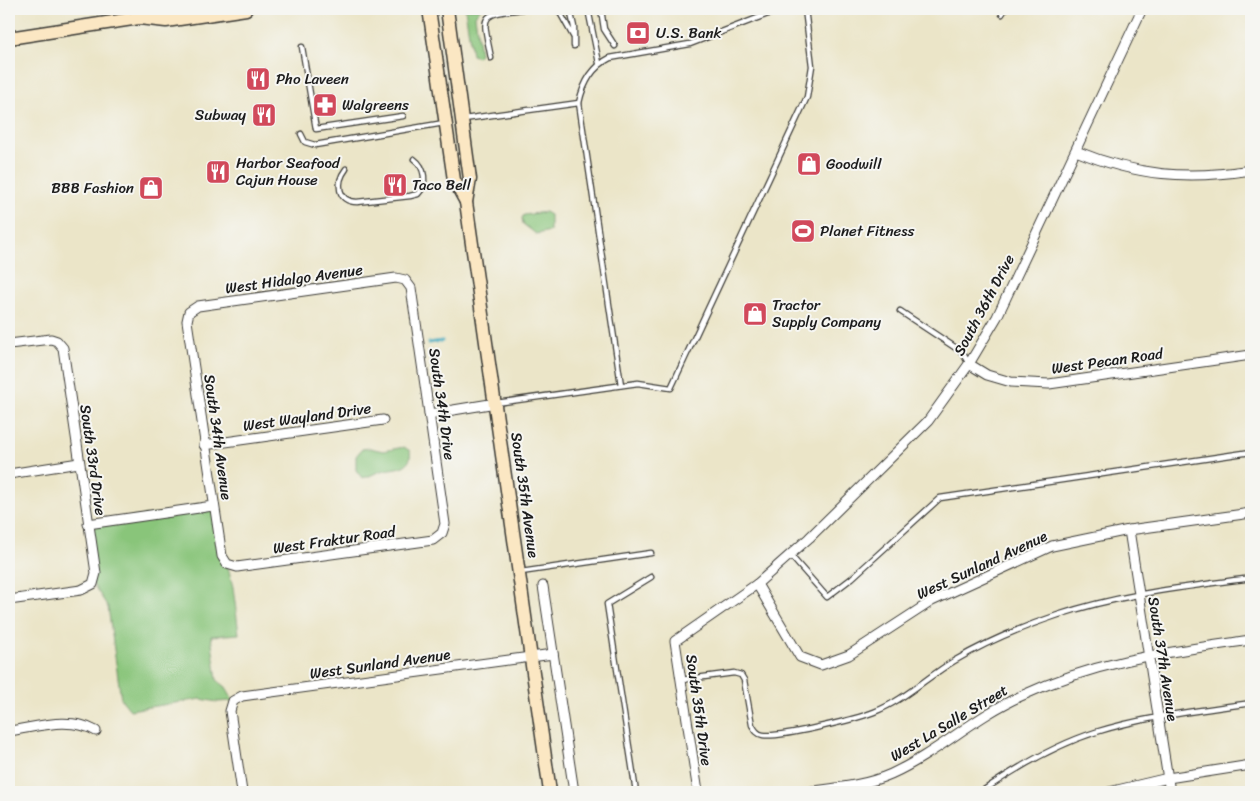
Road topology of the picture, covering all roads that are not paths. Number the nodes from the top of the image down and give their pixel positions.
1 (156, 9) edge
2 (246, 9) edge
3 (429, 9) edge
4 (447, 9) edge
5 (522, 9) edge
6 (558, 9) edge
7 (570, 9) edge
8 (588, 9) edge
9 (601, 9) edge
10 (801, 9) edge
11 (805, 9) edge
12 (1005, 9) edge
13 (1142, 9) edge
14 (787, 10) edge
15 (1002, 14) dead end
16 (139, 18) junction
17 (573, 37) junction
18 (9, 38) edge
19 (574, 46) dead end
20 (615, 46) dead end
21 (302, 47) dead end
22 (491, 58) dead end
23 (599, 63) junction
24 (579, 103) junction
25 (403, 116) dead end
26 (462, 120) junction
27 (445, 123) junction
28 (301, 134) dead end
29 (1076, 151) junction
30 (414, 159) dead end
31 (346, 169) dead end
32 (1251, 170) edge
33 (466, 202) junction
34 (405, 280) joint
35 (900, 311) dead end
36 (190, 312) joint
37 (9, 344) edge
38 (1251, 355) edge
39 (969, 364) junction
40 (620, 385) junction
41 (496, 403) junction
42 (430, 414) junction
43 (383, 420) dead end
44 (204, 445) junction
45 (1251, 452) edge
46 (80, 463) junction
47 (9, 474) edge
48 (213, 506) junction
49 (1251, 514) edge
50 (88, 524) junction
51 (1129, 530) junction
52 (442, 533) joint
53 (651, 553) dead end
54 (790, 555) junction
55 (227, 564) joint
56 (519, 572) junction
57 (651, 577) dead end
58 (1251, 578) edge
59 (757, 584) junction
60 (544, 586) dead end
61 (1140, 594) junction
62 (9, 600) edge
63 (1251, 640) edge
64 (553, 654) junction
65 (1149, 655) junction
66 (531, 657) junction
67 (681, 680) junction
68 (1251, 703) edge
69 (1159, 717) junction
70 (9, 731) edge
71 (96, 731) dead end
72 (1251, 766) edge
73 (1168, 778) junction
74 (242, 792) edge
75 (550, 792) edge
76 (574, 792) edge
77 (636, 792) edge
78 (698, 792) edge
79 (806, 792) edge
80 (981, 792) edge
81 (1109, 792) edge
82 (1170, 792) edge

1 - 16 main road
2 - 16 main road
3 - 27 main road, South 35th Avenue
4 - 26 main road, South 35th Avenue
5 - 22 lane
6 - 17 lane
7 - 17 lane
8 - 23 lane
9 - 20 lane
10 - 14 lane
11 - 40 lane
12 - 15 lane
13 - 29 street, South 36th Drive
14 - 23 lane
16 - 18 main road
17 - 19 lane
21 - 25 lane
23 - 24 lane
24 - 26 lane
24 - 40 lane
26 - 33 main road, South 35th Avenue
27 - 28 lane
27 - 33 main road, South 35th Avenue
29 - 32 street
29 - 39 street, South 36th Drive
30 - 31 lane
33 - 41 main road, South 35th Avenue
34 - 36 street, West Hidalgo Avenue
34 - 42 street, South 34th Drive
35 - 39 lane
36 - 44 street, South 34th Avenue
37 - 46 street, South 33rd Drive
38 - 39 street, West Pecan Road
39 - 54 street, South 36th Drive
40 - 41 lane
41 - 42 street
41 - 56 main road, South 35th Avenue
42 - 52 street, South 34th Drive
43 - 44 street, West Wayland Drive
44 - 48 street, South 34th Avenue
45 - 54 lane
46 - 47 street
46 - 50 street, South 33rd Drive
48 - 50 street
48 - 55 street, South 34th Avenue
49 - 51 street, West Sunland Avenue
50 - 62 street, South 33rd Drive
51 - 59 street, West Sunland Avenue
51 - 61 street, South 37th Avenue
52 - 55 street, West Fraktur Road
53 - 56 lane
54 - 59 street, South 36th Drive
56 - 66 main road, South 35th Avenue
57 - 77 lane
58 - 61 lane
59 - 67 street, South 35th Drive
60 - 64 street
61 - 65 street, South 37th Avenue
61 - 67 lane
63 - 65 street, West La Salle Street
64 - 66 street
64 - 76 street
65 - 69 street, South 37th Avenue
65 - 79 street, West La Salle Street
66 - 74 street, West Sunland Avenue
66 - 75 main road, South 35th Avenue
67 - 78 street, South 35th Drive
68 - 69 lane
69 - 73 street, South 37th Avenue
69 - 80 lane
70 - 71 street
72 - 73 street
73 - 81 street
73 - 82 street, South 37th Avenue

